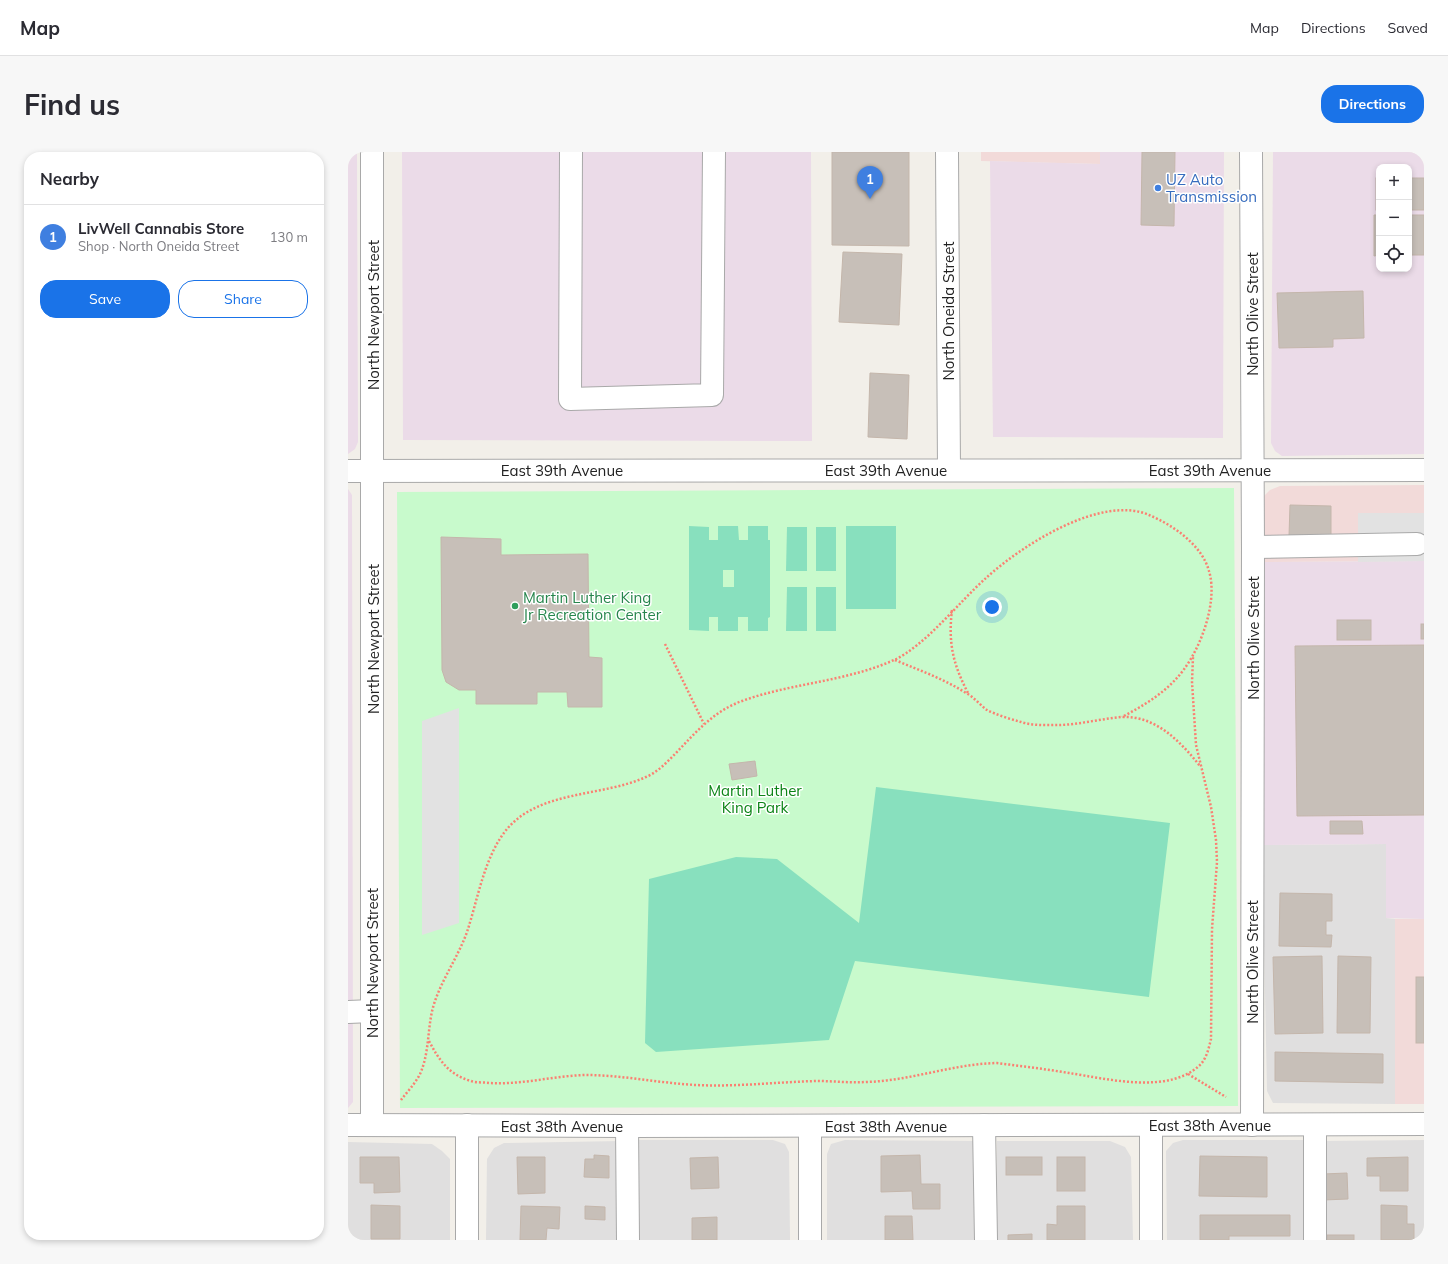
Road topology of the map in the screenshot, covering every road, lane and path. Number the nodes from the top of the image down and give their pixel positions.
1 (372, 152) edge
2 (571, 152) edge
3 (714, 152) edge
4 (947, 152) edge
5 (1251, 152) edge
6 (348, 470) edge
7 (373, 470) junction
8 (949, 470) junction
9 (1252, 470) junction
10 (1424, 470) edge
11 (1417, 544) dead end
12 (1253, 548) junction
13 (952, 610) junction
14 (665, 644) dead end
15 (1193, 657) junction
16 (894, 660) junction
17 (968, 694) junction
18 (1122, 717) junction
19 (704, 724) junction
20 (1201, 768) junction
21 (372, 1011) junction
22 (348, 1012) edge
23 (428, 1040) junction
24 (1188, 1074) junction
25 (1226, 1097) dead end
26 (401, 1100) dead end
27 (1424, 1124) edge
28 (348, 1125) edge
29 (372, 1125) junction
30 (467, 1125) junction
31 (984, 1125) junction
32 (1151, 1125) junction
33 (1252, 1125) junction
34 (1315, 1125) junction
35 (627, 1126) junction
36 (810, 1126) junction
37 (467, 1240) edge
38 (628, 1240) edge
39 (810, 1240) edge
40 (986, 1240) edge
41 (1151, 1240) edge
42 (1315, 1240) edge

1 - 7 street, North Newport Street
2 - 3 street
4 - 8 street, North Oneida Street
5 - 9 street, North Olive Street
6 - 7 street, East 39th Avenue
7 - 8 street, East 39th Avenue
7 - 21 street, North Newport Street
8 - 9 street, East 39th Avenue
9 - 10 street, East 39th Avenue
9 - 12 street, North Olive Street
11 - 12 street
12 - 33 street, North Olive Street
13 - 15 path
13 - 16 path
13 - 17 path
14 - 19 path
15 - 18 path
15 - 20 path
16 - 17 path
16 - 19 path
17 - 18 path
18 - 20 path
19 - 23 path
20 - 24 path
21 - 22 street
21 - 29 street, North Newport Street
23 - 24 path
23 - 26 path
24 - 25 path
27 - 34 street, East 38th Avenue
28 - 29 street, East 38th Avenue
29 - 30 street, East 38th Avenue
30 - 35 street, East 38th Avenue
30 - 37 street
31 - 32 street, East 38th Avenue
31 - 36 street, East 38th Avenue
31 - 40 street
32 - 33 street, East 38th Avenue
32 - 41 street
33 - 34 street, East 38th Avenue
34 - 42 street
35 - 36 street, East 38th Avenue
35 - 38 street
36 - 39 street

